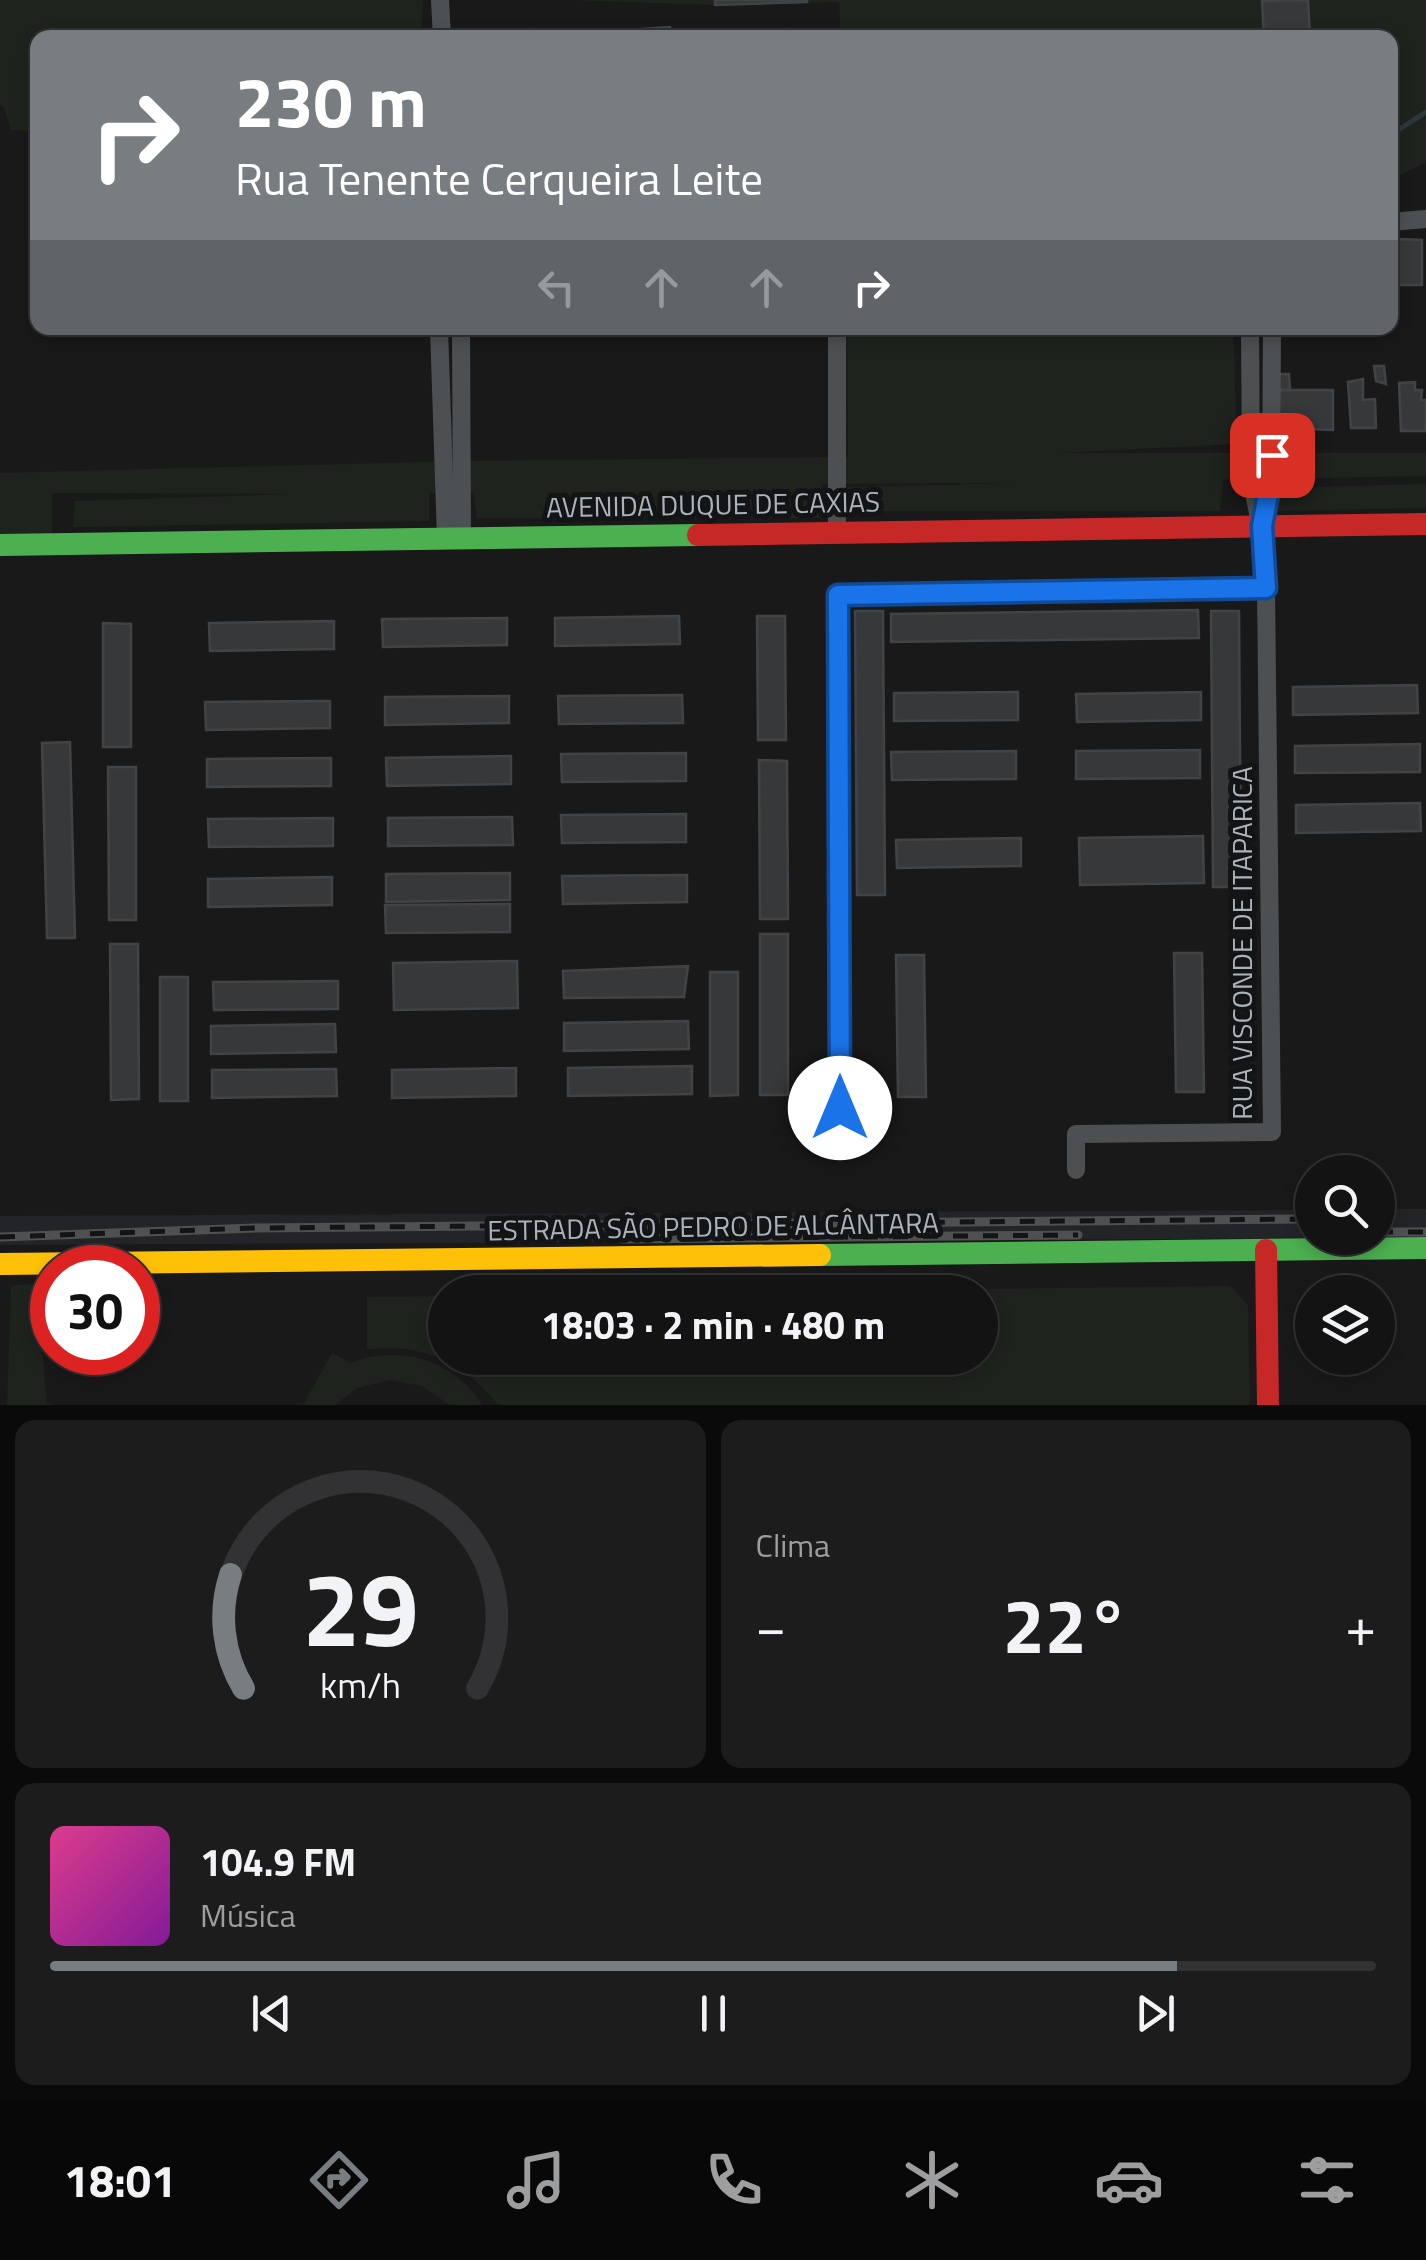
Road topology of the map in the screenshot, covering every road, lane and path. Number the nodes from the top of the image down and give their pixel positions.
1 (440, 0) edge
2 (442, 30) edge
3 (1426, 218) edge
4 (1398, 221) edge
5 (440, 335) edge
6 (462, 335) edge
7 (837, 335) edge
8 (1250, 335) edge
9 (1272, 335) edge
10 (1426, 524) edge
11 (1262, 526) junction
12 (838, 532) junction
13 (454, 538) junction
14 (0, 546) edge
15 (1266, 588) junction
16 (840, 1108) dead end
17 (1076, 1170) dead end
18 (1426, 1248) edge
19 (1266, 1250) junction
20 (0, 1264) edge
21 (1268, 1405) edge

1 - 2 street
3 - 4 street
5 - 13 street
6 - 13 street
7 - 12 street
8 - 11 street, RUA VISCONDE DE ITAPARICA
9 - 11 street, RUA VISCONDE DE ITAPARICA
10 - 11 street, AVENIDA DUQUE DE CAXIAS
11 - 12 street, AVENIDA DUQUE DE CAXIAS
11 - 15 street, RUA VISCONDE DE ITAPARICA
12 - 13 street, AVENIDA DUQUE DE CAXIAS
13 - 14 street, AVENIDA DUQUE DE CAXIAS
15 - 16 street
15 - 17 street, RUA VISCONDE DE ITAPARICA
18 - 19 street, ESTRADA SÃO PEDRO DE ALCÂNTARA
19 - 20 street, ESTRADA SÃO PEDRO DE ALCÂNTARA
19 - 21 street

